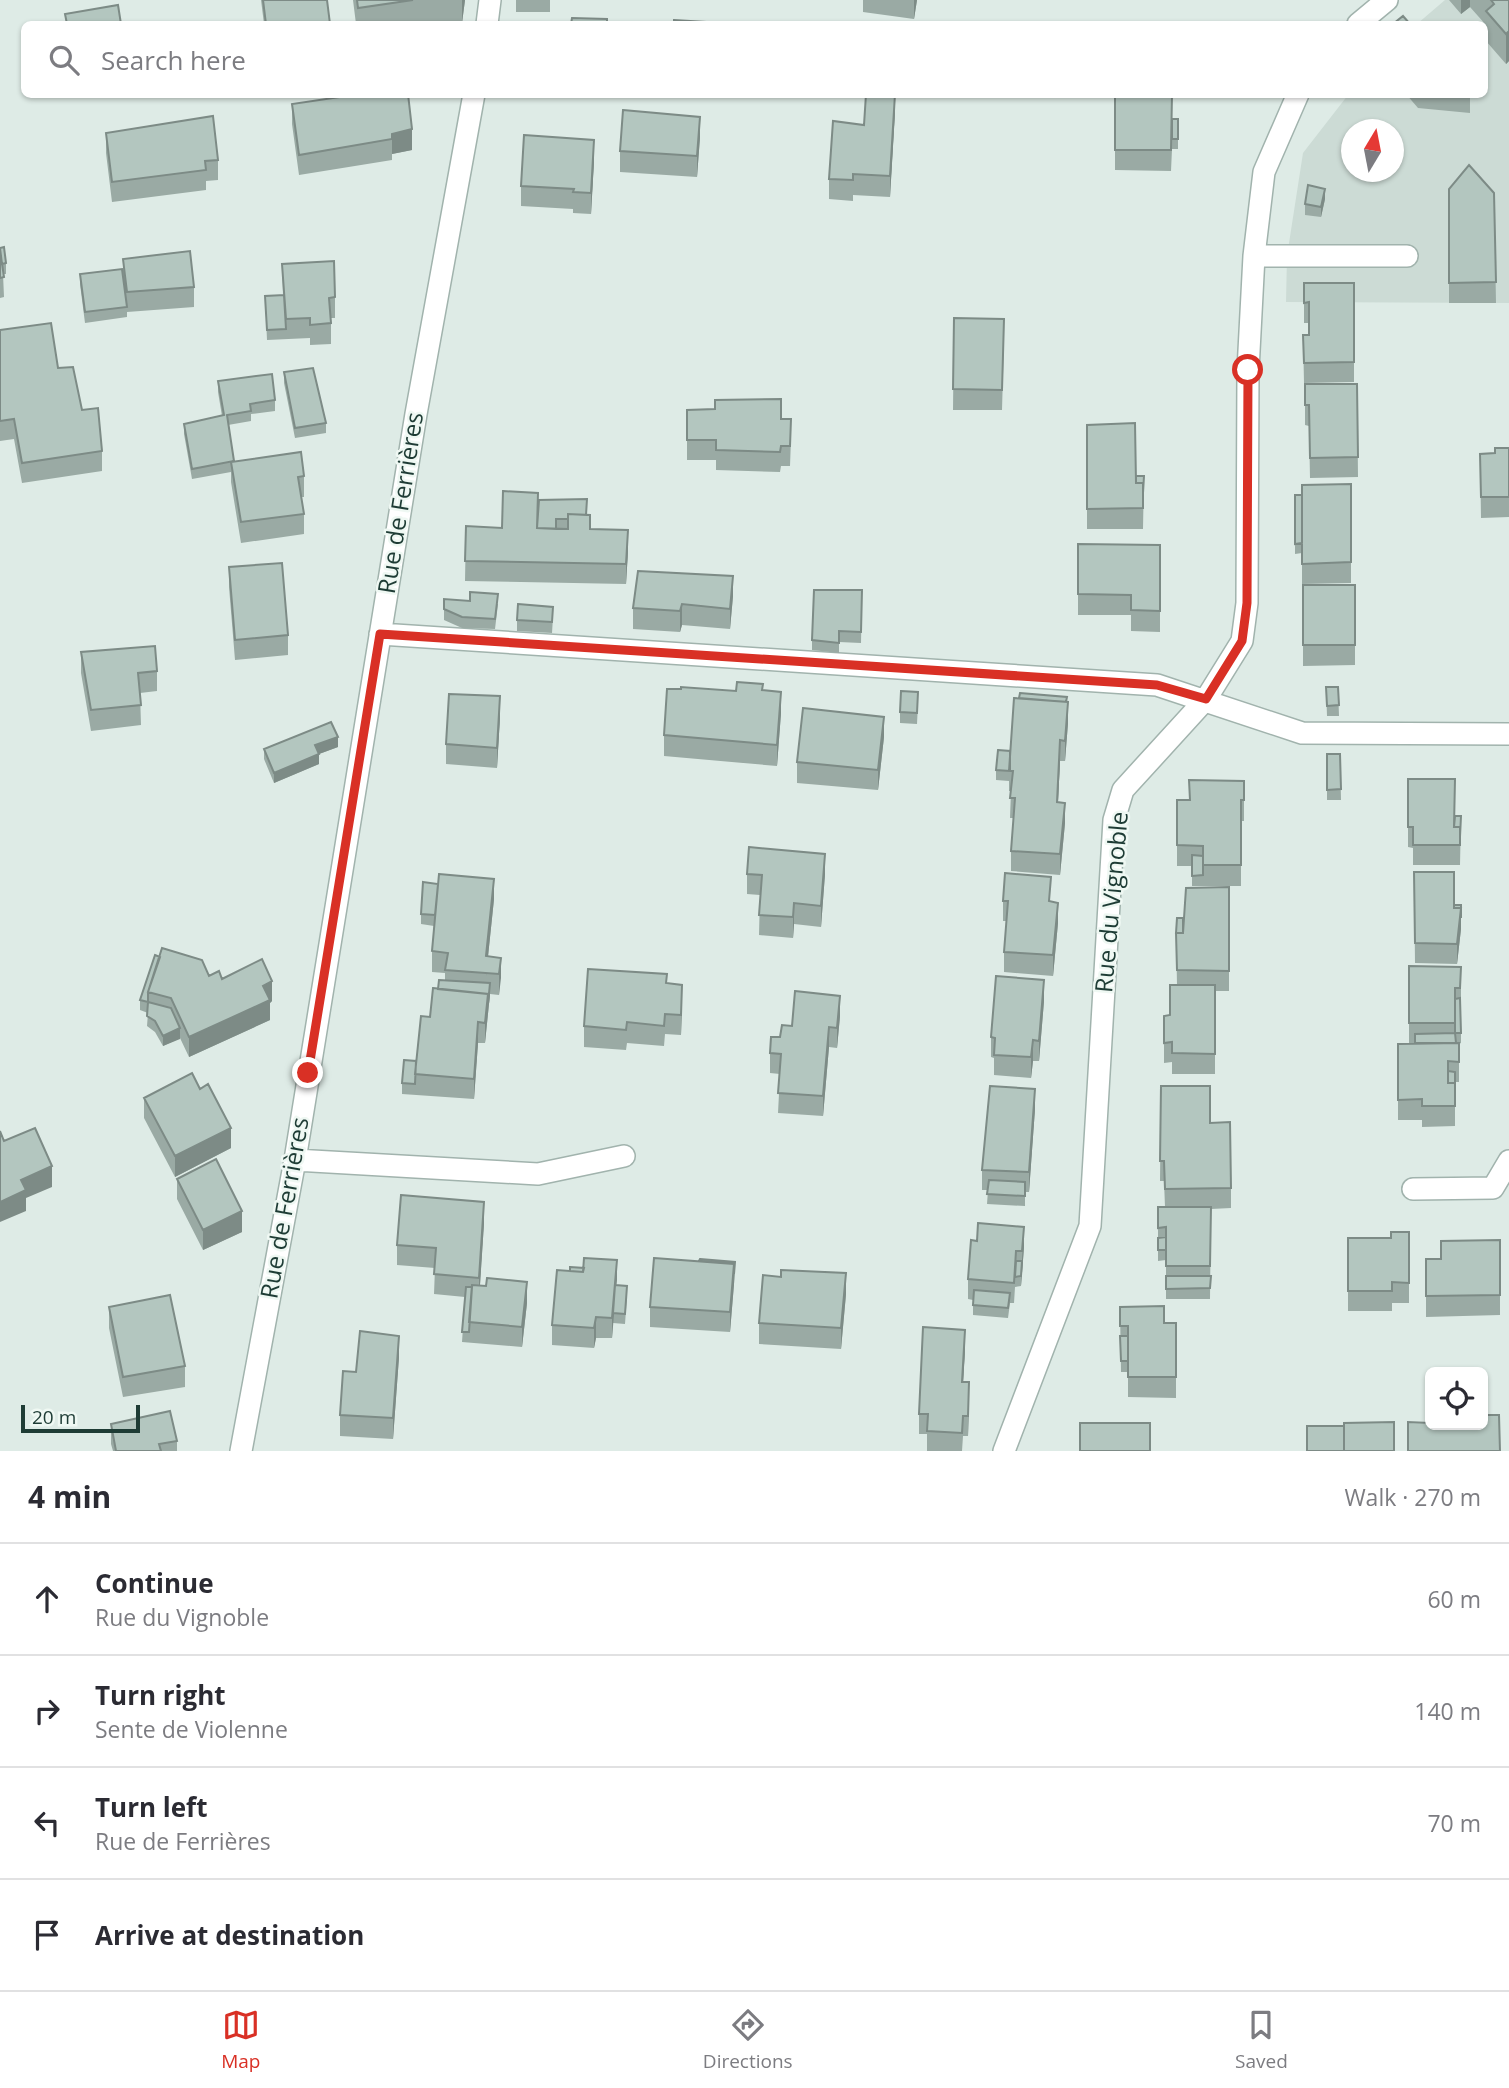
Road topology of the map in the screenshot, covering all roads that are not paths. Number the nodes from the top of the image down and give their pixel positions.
1 (490, 0) edge
2 (1387, 0) edge
3 (487, 21) edge
4 (1362, 21) edge
5 (473, 98) edge
6 (1296, 98) edge
7 (1254, 256) junction
8 (1407, 256) dead end
9 (380, 634) junction
10 (1206, 699) junction
11 (1509, 734) edge
12 (624, 1156) dead end
13 (295, 1160) junction
14 (1509, 1161) edge
15 (1413, 1189) dead end
16 (241, 1451) edge
17 (1004, 1451) edge

1 - 3 street
2 - 4 street
5 - 9 street, Rue de Ferrières
6 - 7 street, Rue du Vignoble
7 - 8 street
7 - 10 street, Rue du Vignoble
9 - 10 street
9 - 13 street, Rue de Ferrières
10 - 11 street
10 - 17 street, Rue du Vignoble
12 - 13 street
13 - 16 street, Rue de Ferrières
14 - 15 street

